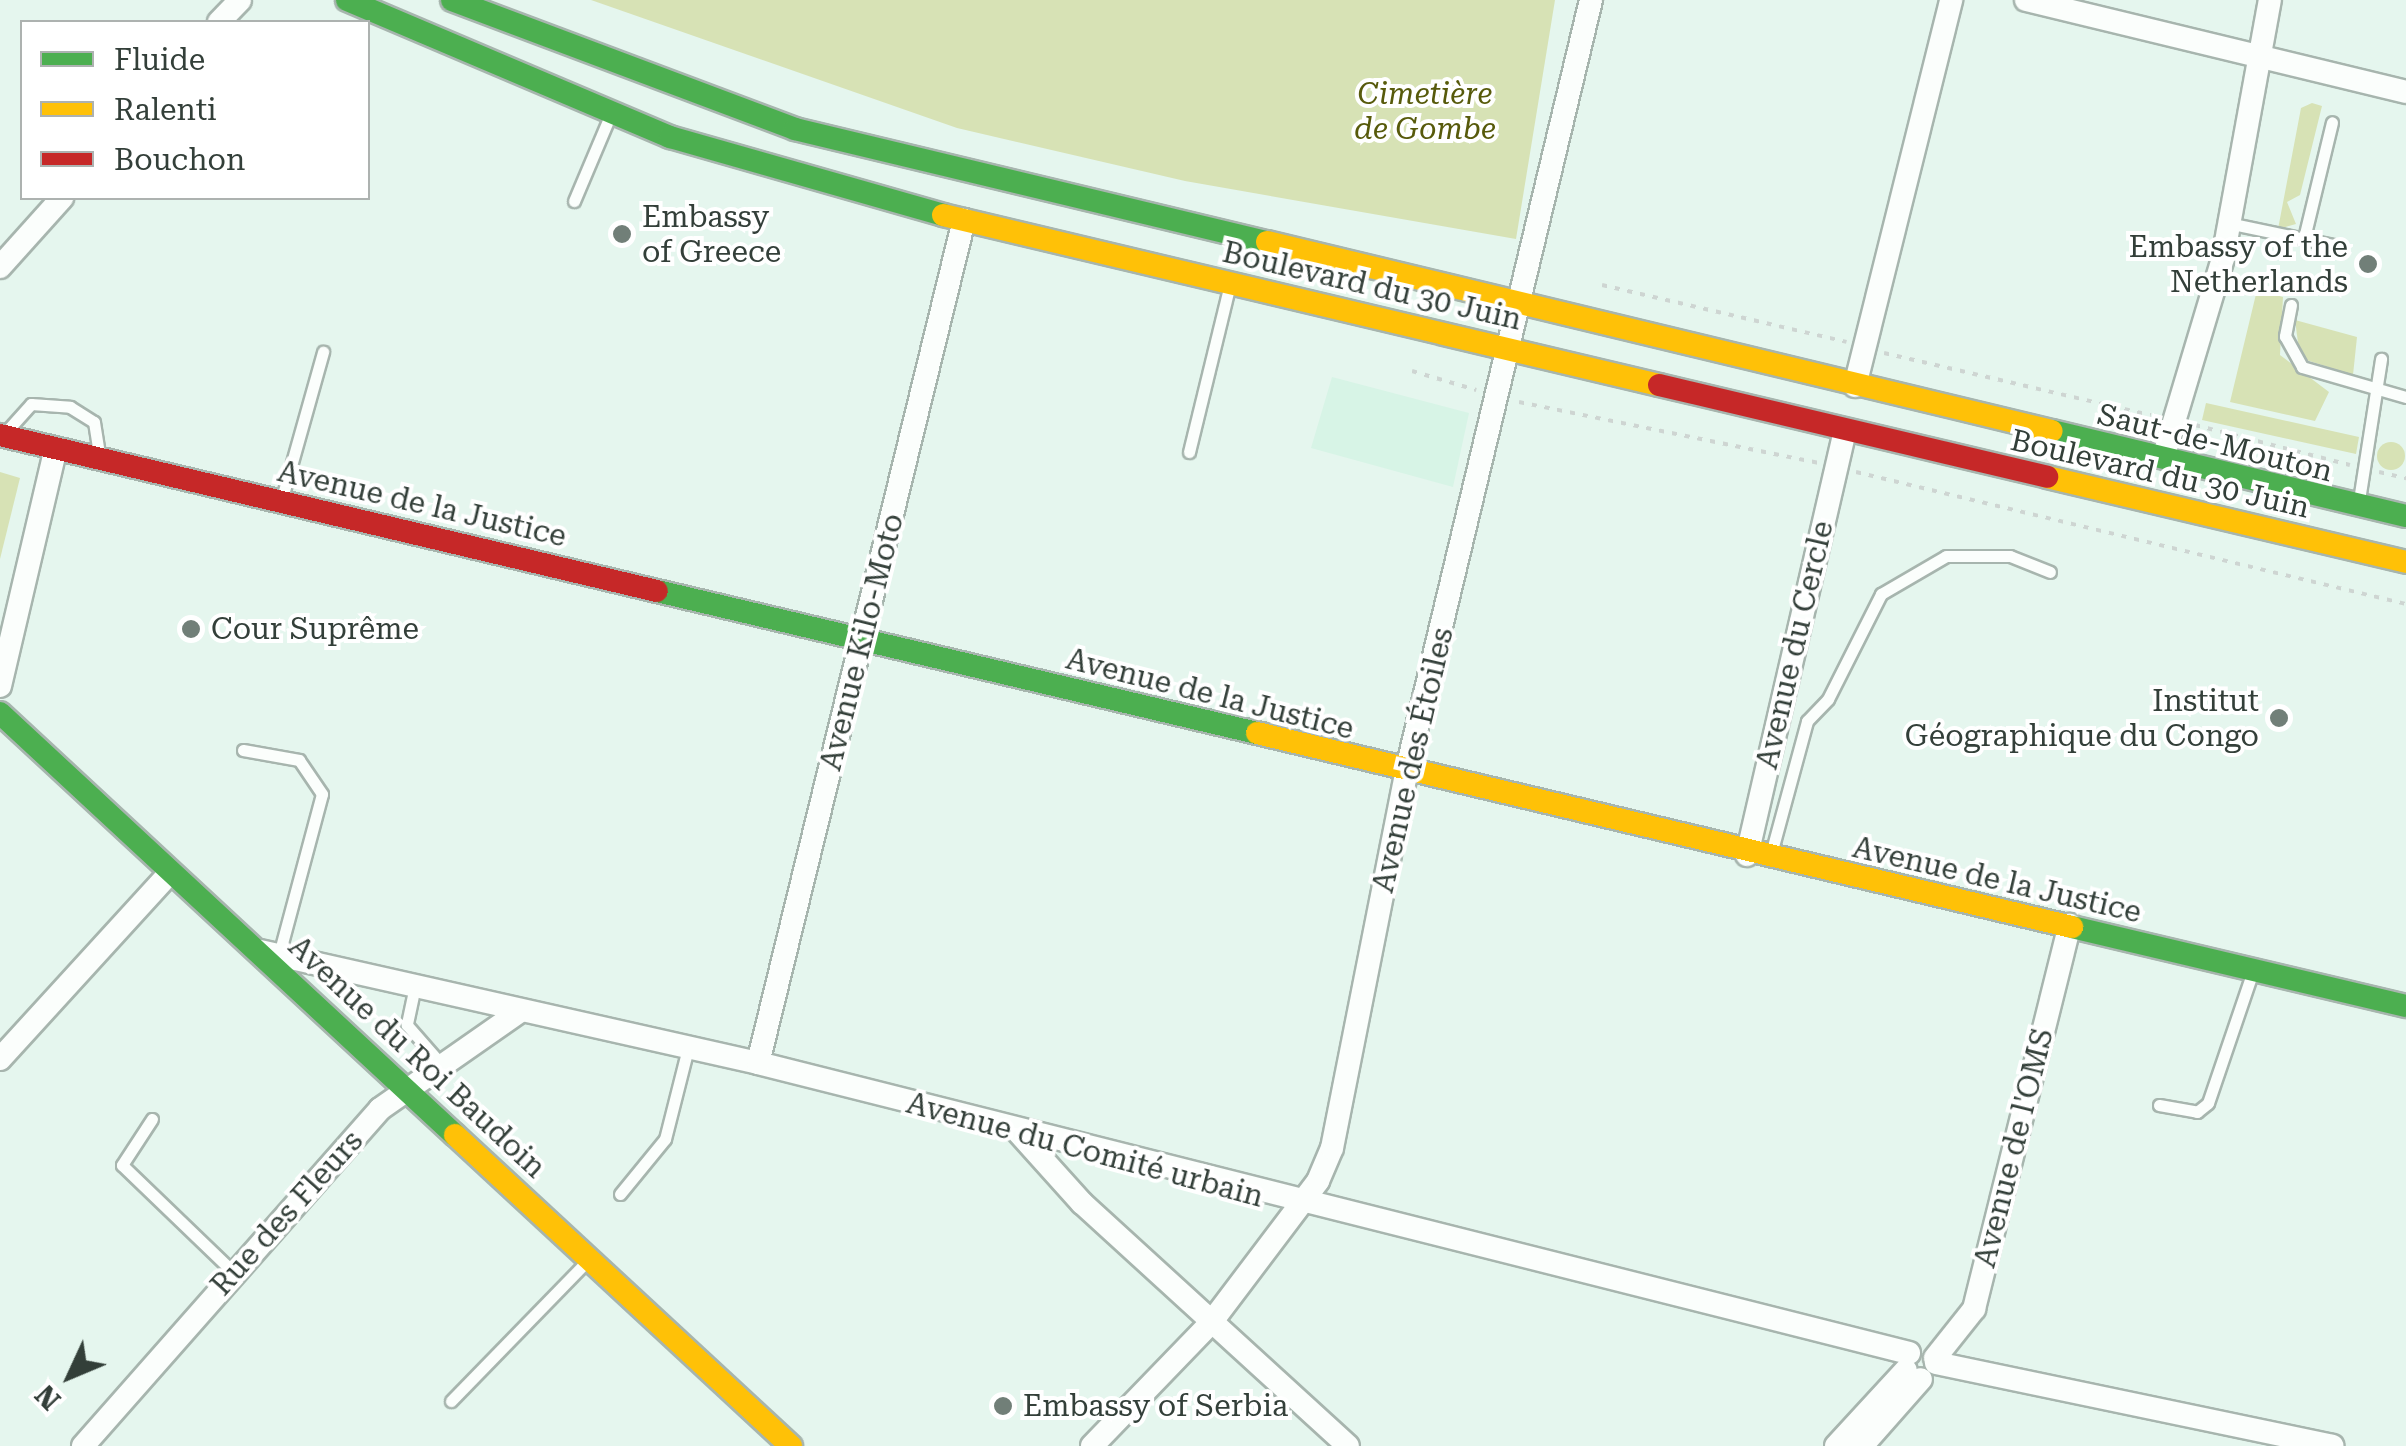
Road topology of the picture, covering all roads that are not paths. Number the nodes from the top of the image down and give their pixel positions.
1 (240, 0) edge
2 (347, 0) edge
3 (452, 0) edge
4 (1591, 0) edge
5 (1951, 0) edge
6 (2026, 0) edge
7 (2270, 0) edge
8 (221, 20) edge
9 (2256, 56) junction
10 (2406, 92) edge
11 (611, 114) junction
12 (2332, 122) dead end
13 (60, 200) edge
14 (574, 201) dead end
15 (964, 220) junction
16 (2228, 223) junction
17 (2304, 238) junction
18 (2333, 245) dead end
19 (0, 267) edge
20 (1230, 284) junction
21 (2291, 305) dead end
22 (1519, 308) junction
23 (1510, 349) junction
24 (323, 352) dead end
25 (2380, 359) dead end
26 (1855, 386) junction
27 (2376, 391) junction
28 (2406, 398) edge
29 (2010, 421) junction
30 (1844, 434) junction
31 (1, 436) edge
32 (56, 448) junction
33 (1189, 452) dead end
34 (2164, 455) junction
35 (100, 459) junction
36 (281, 502) junction
37 (2358, 504) junction
38 (2406, 520) edge
39 (2406, 559) edge
40 (2050, 572) dead end
41 (863, 639) junction
42 (0, 686) edge
43 (0, 713) edge
44 (243, 750) dead end
45 (1406, 773) junction
46 (1758, 858) junction
47 (171, 872) junction
48 (2070, 925) junction
49 (270, 953) junction
50 (2254, 970) junction
51 (415, 986) junction
52 (2406, 1006) edge
53 (520, 1012) junction
54 (688, 1048) junction
55 (0, 1059) edge
56 (758, 1063) junction
57 (441, 1064) junction
58 (404, 1088) junction
59 (2160, 1105) dead end
60 (152, 1119) dead end
61 (1018, 1132) junction
62 (620, 1194) dead end
63 (1298, 1206) junction
64 (589, 1259) junction
65 (233, 1272) junction
66 (1210, 1324) junction
67 (1921, 1365) junction
68 (452, 1401) dead end
69 (83, 1446) edge
70 (791, 1446) edge
71 (1092, 1446) edge
72 (1348, 1446) edge
73 (1836, 1446) edge
74 (1862, 1446) edge
75 (2332, 1446) edge

1 - 8 street
2 - 11 main road, Boulevard du 30 Juin
3 - 22 main road, Boulevard du 30 Juin
4 - 22 street, Avenue des Étoiles
5 - 26 street
6 - 9 street
7 - 9 street
9 - 10 street
9 - 16 street
11 - 14 lane
11 - 15 main road, Boulevard du 30 Juin
12 - 17 lane
13 - 19 street
15 - 20 main road, Boulevard du 30 Juin
15 - 41 street, Avenue Kilo-Moto
16 - 17 lane
16 - 34 street
17 - 18 lane
20 - 23 main road, Boulevard du 30 Juin
20 - 33 lane
21 - 27 lane
22 - 23 street, Avenue des Étoiles
22 - 26 main road, Boulevard du 30 Juin
23 - 30 main road, Boulevard du 30 Juin
23 - 45 street, Avenue des Étoiles
24 - 36 lane
25 - 27 lane
26 - 29 main road, Boulevard du 30 Juin
27 - 28 lane
27 - 37 lane
29 - 34 main road, Boulevard du 30 Juin
29 - 38 main road, Saut-de-Mouton
30 - 39 main road, Boulevard du 30 Juin
30 - 46 street, Avenue du Cercle
31 - 32 main road, Avenue de la Justice
31 - 35 lane
32 - 35 main road, Avenue de la Justice
32 - 42 street
34 - 37 main road, Boulevard du 30 Juin
35 - 36 main road, Avenue de la Justice
36 - 41 main road, Avenue de la Justice
37 - 38 main road, Boulevard du 30 Juin
40 - 46 lane
41 - 45 main road, Avenue de la Justice
41 - 56 street, Avenue Kilo-Moto
43 - 47 main road, Avenue du Roi Baudoin
44 - 49 lane
45 - 46 main road, Avenue de la Justice
45 - 63 street, Avenue des Étoiles
46 - 48 main road, Avenue de la Justice
47 - 49 main road, Avenue du Roi Baudoin
47 - 55 street
48 - 50 main road, Avenue de la Justice
48 - 67 street, Avenue de l'OMS
49 - 51 street, Avenue du Comité urbain
49 - 58 main road, Avenue du Roi Baudoin
50 - 52 main road, Avenue de la Justice
50 - 59 lane
51 - 53 street, Avenue du Comité urbain
51 - 57 lane
53 - 54 street, Avenue du Comité urbain
53 - 57 street, Rue des Fleurs
54 - 56 street, Avenue du Comité urbain
54 - 62 lane
56 - 61 street, Avenue du Comité urbain
57 - 58 street, Rue des Fleurs
58 - 64 main road, Avenue du Roi Baudoin
58 - 65 street, Rue des Fleurs
60 - 65 lane
61 - 63 street, Avenue du Comité urbain
61 - 66 street
63 - 66 street, Avenue des Étoiles
63 - 67 street, Avenue du Comité urbain
64 - 68 lane
64 - 70 main road, Avenue du Roi Baudoin
65 - 69 street, Rue des Fleurs
66 - 71 street, Avenue des Étoiles
66 - 72 street
67 - 73 street
67 - 74 street, Avenue de l'OMS
67 - 75 street, Avenue du Comité urbain

